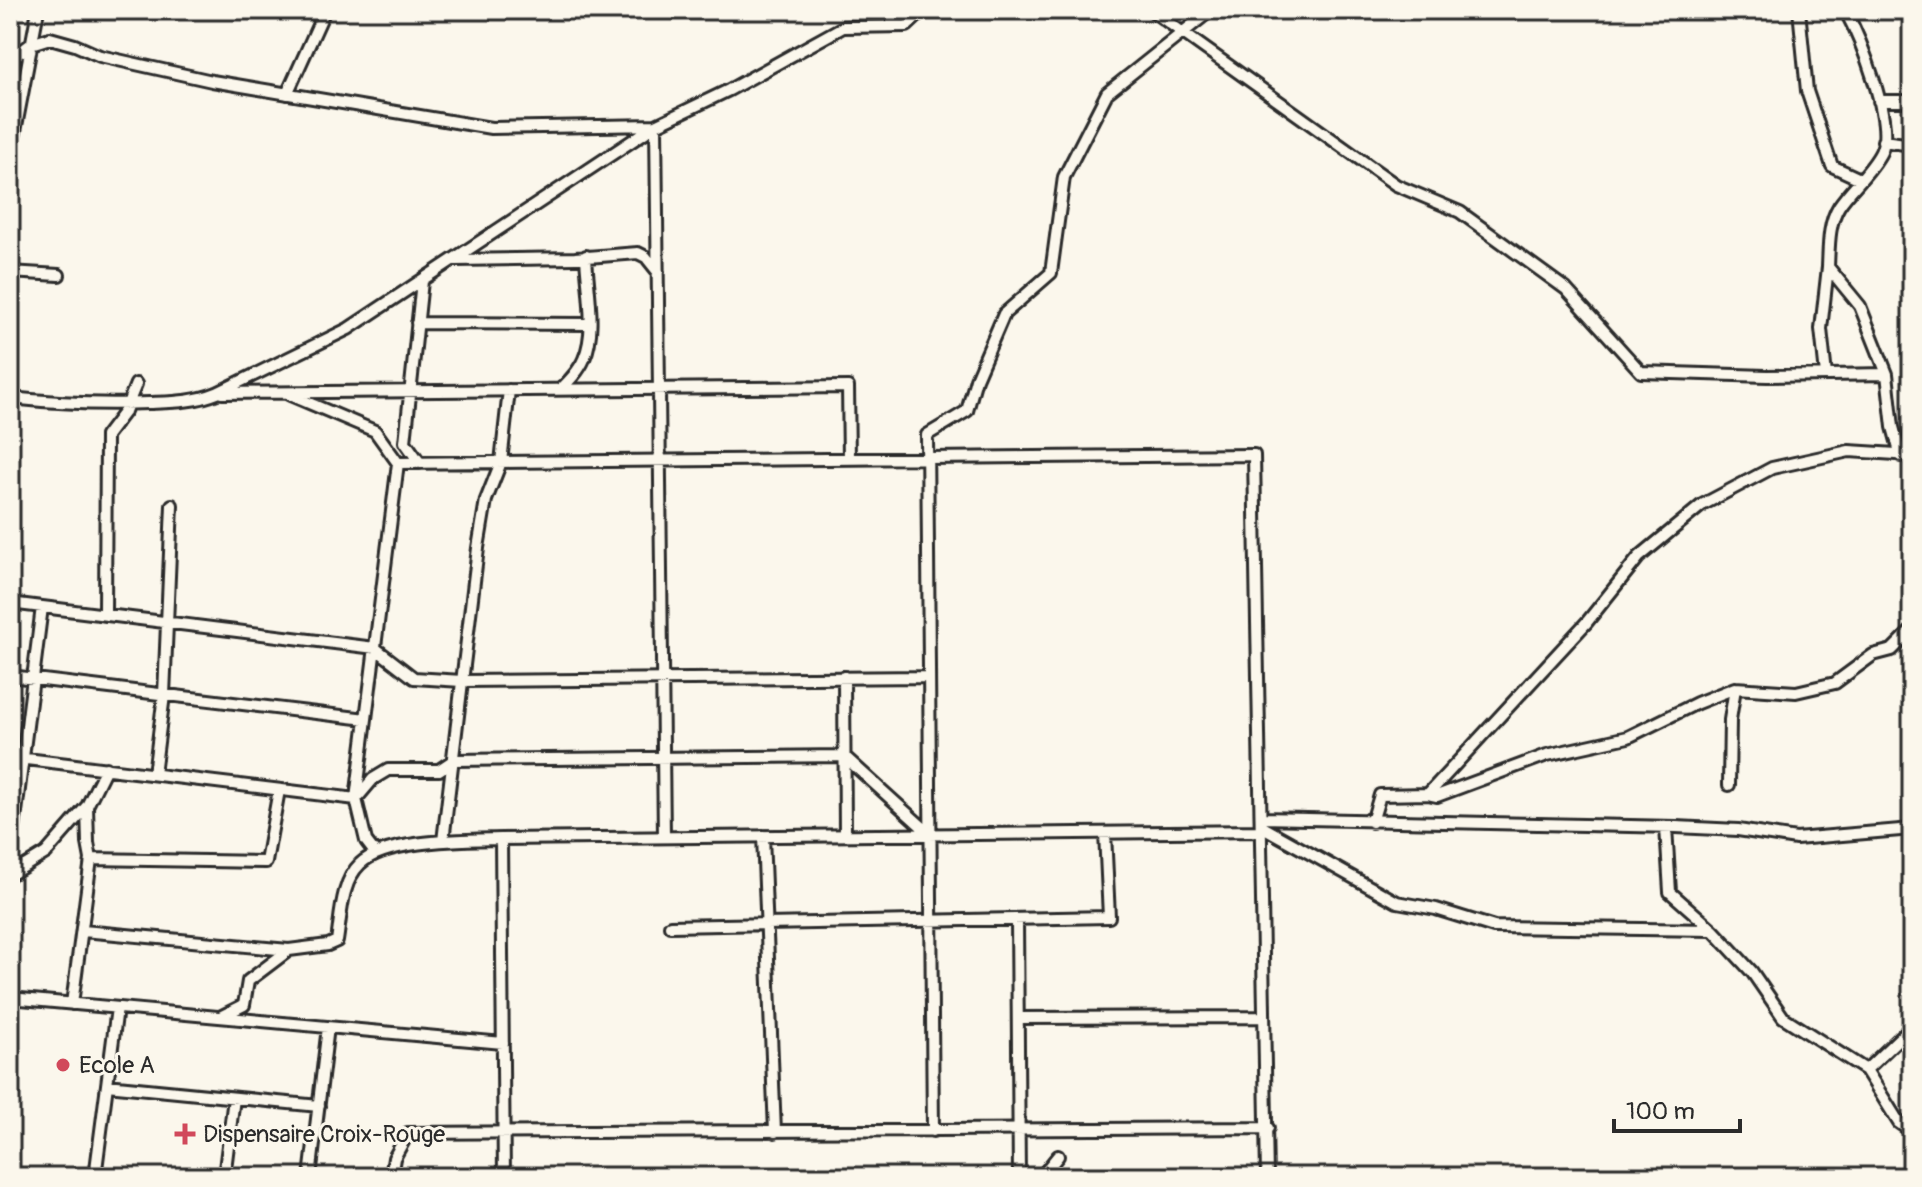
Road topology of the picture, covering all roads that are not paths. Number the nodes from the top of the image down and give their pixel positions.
1 (38, 10) edge
2 (300, 10) edge
3 (924, 10) edge
4 (1151, 10) edge
5 (1211, 10) edge
6 (1799, 10) edge
7 (1845, 10) edge
8 (324, 12) edge
9 (1181, 33) junction
10 (31, 44) junction
11 (10, 60) edge
12 (287, 94) junction
13 (1879, 101) junction
14 (1912, 101) edge
15 (656, 125) junction
16 (1883, 141) junction
17 (1912, 145) edge
18 (10, 158) edge
19 (1860, 179) junction
20 (586, 256) junction
21 (454, 260) junction
22 (1828, 267) junction
23 (10, 272) edge
24 (658, 272) junction
25 (59, 275) dead end
26 (422, 281) junction
27 (417, 323) junction
28 (589, 324) junction
29 (1887, 374) junction
30 (1826, 375) junction
31 (136, 384) dead end
32 (659, 389) junction
33 (509, 390) junction
34 (560, 390) junction
35 (410, 391) junction
36 (283, 392) junction
37 (217, 393) junction
38 (10, 398) edge
39 (128, 404) junction
40 (1906, 456) edge
41 (926, 458) junction
42 (849, 459) junction
43 (660, 461) junction
44 (501, 462) junction
45 (398, 463) junction
46 (420, 463) junction
47 (172, 505) dead end
48 (10, 603) edge
49 (42, 607) junction
50 (105, 615) junction
51 (167, 623) junction
52 (1912, 630) edge
53 (375, 648) junction
54 (10, 676) edge
55 (844, 677) junction
56 (928, 677) junction
57 (33, 678) junction
58 (662, 679) junction
59 (462, 681) junction
60 (1735, 688) junction
61 (164, 695) junction
62 (366, 719) junction
63 (844, 756) junction
64 (10, 757) edge
65 (23, 758) junction
66 (663, 758) junction
67 (454, 760) junction
68 (106, 768) junction
69 (154, 774) junction
70 (1729, 785) dead end
71 (279, 790) junction
72 (1428, 794) junction
73 (356, 799) junction
74 (87, 806) junction
75 (1372, 822) junction
76 (1261, 825) junction
77 (1666, 827) junction
78 (1912, 829) edge
79 (1105, 833) junction
80 (930, 834) junction
81 (845, 835) junction
82 (763, 836) junction
83 (664, 837) junction
84 (501, 839) junction
85 (443, 841) junction
86 (376, 854) junction
87 (91, 859) junction
88 (10, 860) edge
89 (10, 875) edge
90 (931, 920) junction
91 (1017, 920) junction
92 (767, 923) junction
93 (670, 926) dead end
94 (1713, 930) junction
95 (83, 931) junction
96 (289, 950) junction
97 (10, 998) edge
98 (72, 1004) junction
99 (117, 1008) junction
100 (220, 1017) junction
101 (1264, 1017) junction
102 (1018, 1018) junction
103 (1912, 1026) edge
104 (328, 1027) junction
105 (503, 1043) junction
106 (1866, 1070) junction
107 (107, 1085) junction
108 (234, 1098) junction
109 (319, 1106) junction
110 (1268, 1128) junction
111 (1018, 1130) junction
112 (933, 1131) junction
113 (775, 1132) junction
114 (1912, 1132) edge
115 (503, 1134) junction
116 (1058, 1156) dead end
117 (95, 1177) edge
118 (224, 1177) edge
119 (310, 1177) edge
120 (391, 1177) edge
121 (504, 1177) edge
122 (1019, 1177) edge
123 (1041, 1177) edge
124 (1267, 1177) edge

1 - 10 street
2 - 8 street
3 - 15 street
4 - 9 street
5 - 9 street
6 - 19 street
7 - 13 street
8 - 12 street
9 - 30 street
9 - 41 street
10 - 11 street
10 - 12 street
10 - 18 street
12 - 15 street
13 - 14 street
13 - 16 street
15 - 21 street
15 - 24 street
16 - 17 street
16 - 19 street
19 - 22 street
20 - 21 street
20 - 24 street
20 - 28 street
21 - 26 street
22 - 29 street
22 - 30 street
23 - 25 street
24 - 32 street
26 - 27 street
26 - 37 street
27 - 28 street
27 - 35 street
28 - 34 street
29 - 30 street
29 - 40 street
31 - 39 street
32 - 34 street
32 - 42 street
32 - 43 street
33 - 34 street
33 - 35 street
33 - 44 street
35 - 36 street
35 - 46 street
36 - 37 street
36 - 45 street
37 - 39 street
38 - 39 street
39 - 50 street
40 - 72 street
41 - 42 street
41 - 56 street
41 - 76 street
42 - 43 street
43 - 44 street
43 - 58 street
44 - 46 street
44 - 59 street
45 - 46 street
45 - 53 street
47 - 51 street
48 - 49 street
49 - 50 street
49 - 57 street
50 - 51 street
51 - 53 street
51 - 61 street
52 - 60 street
53 - 59 street
53 - 62 street
54 - 57 street
55 - 56 street
55 - 58 street
55 - 63 street
56 - 80 street
57 - 61 street
57 - 65 street
58 - 59 street
58 - 66 street
59 - 67 street
60 - 70 street
60 - 72 street
61 - 62 street
61 - 69 street
62 - 73 street
63 - 66 street
63 - 80 street
63 - 81 street
64 - 65 street
65 - 68 street
65 - 88 street
66 - 67 street
66 - 83 street
67 - 73 street
67 - 85 street
68 - 69 street
68 - 74 street
69 - 71 street
71 - 73 street
71 - 87 street
72 - 75 street
73 - 86 street
74 - 87 street
74 - 89 street
75 - 76 street
75 - 77 street
76 - 79 street
76 - 94 street
76 - 101 street
77 - 78 street
77 - 94 street
79 - 80 street
79 - 91 street
80 - 81 street
80 - 90 street
81 - 82 street
82 - 83 street
82 - 92 street
83 - 84 street
84 - 85 street
84 - 105 street
85 - 86 street
86 - 96 street
87 - 95 street
90 - 91 street
90 - 92 street
90 - 112 street
91 - 102 street
92 - 93 street
92 - 113 street
94 - 106 street
95 - 96 street
95 - 98 street
96 - 100 street
97 - 98 street
98 - 99 street
99 - 100 street
99 - 107 street
100 - 104 street
101 - 102 street
101 - 110 street
102 - 111 street
103 - 106 street
104 - 105 street
104 - 109 street
105 - 115 street
106 - 114 street
107 - 108 street
107 - 117 street
108 - 109 street
108 - 118 street
109 - 119 street
110 - 111 street
110 - 124 street
111 - 112 street
111 - 122 street
112 - 113 street
113 - 115 street
115 - 120 street
115 - 121 street
116 - 123 street

